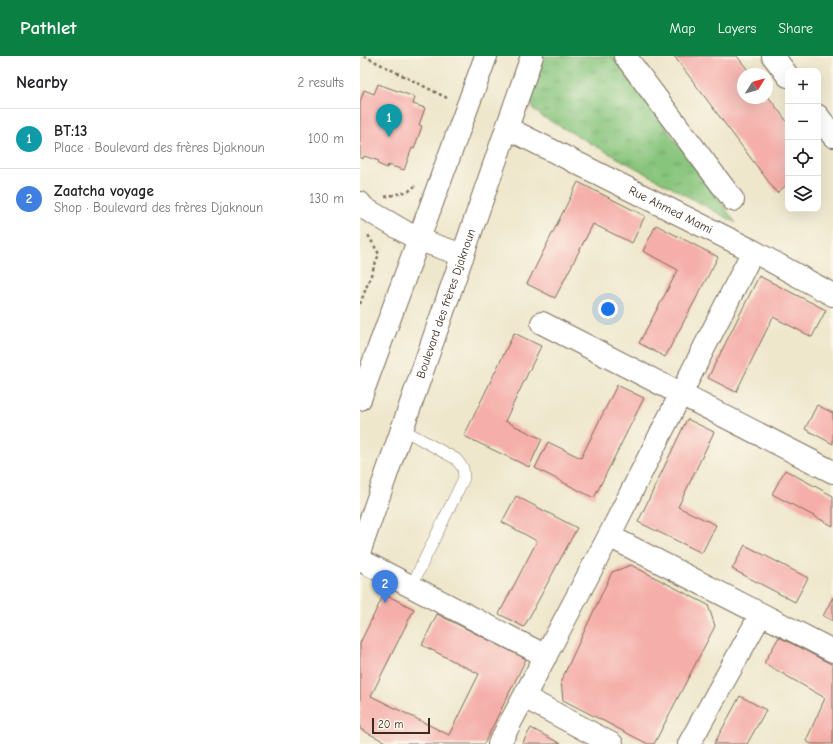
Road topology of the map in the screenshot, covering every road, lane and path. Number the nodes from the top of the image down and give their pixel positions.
1 (364, 56) edge
2 (486, 56) edge
3 (532, 56) edge
4 (625, 56) edge
5 (773, 56) edge
6 (785, 72) edge
7 (467, 108) junction
8 (821, 120) edge
9 (507, 128) junction
10 (833, 136) edge
11 (420, 182) dead end
12 (733, 200) dead end
13 (362, 206) edge
14 (368, 234) dead end
15 (419, 240) junction
16 (754, 251) junction
17 (462, 255) junction
18 (833, 295) edge
19 (360, 304) edge
20 (542, 324) dead end
21 (681, 394) junction
22 (360, 399) edge
23 (402, 429) junction
24 (833, 472) edge
25 (609, 536) junction
26 (360, 550) edge
27 (360, 560) edge
28 (411, 587) junction
29 (761, 614) junction
30 (833, 651) edge
31 (546, 656) junction
32 (524, 697) junction
33 (500, 744) edge
34 (612, 744) edge
35 (689, 744) edge

1 - 7 path
2 - 7 street
3 - 9 street, Boulevard des frères Djaknoun
4 - 12 street
5 - 6 street
7 - 15 street
8 - 10 street
9 - 16 street, Rue Ahmed Mami
9 - 17 street, Boulevard des frères Djaknoun
11 - 13 path
13 - 15 street
14 - 19 path
15 - 17 street
15 - 22 street
16 - 18 street, Rue Ahmed Mami
16 - 21 street
17 - 23 street, Boulevard des frères Djaknoun
20 - 21 street
21 - 24 street
21 - 25 street
23 - 26 street, Boulevard des frères Djaknoun
23 - 28 lane
25 - 29 street
25 - 31 street
27 - 28 street
28 - 31 street
29 - 30 street
29 - 35 street
31 - 32 street
32 - 33 street
32 - 34 street

